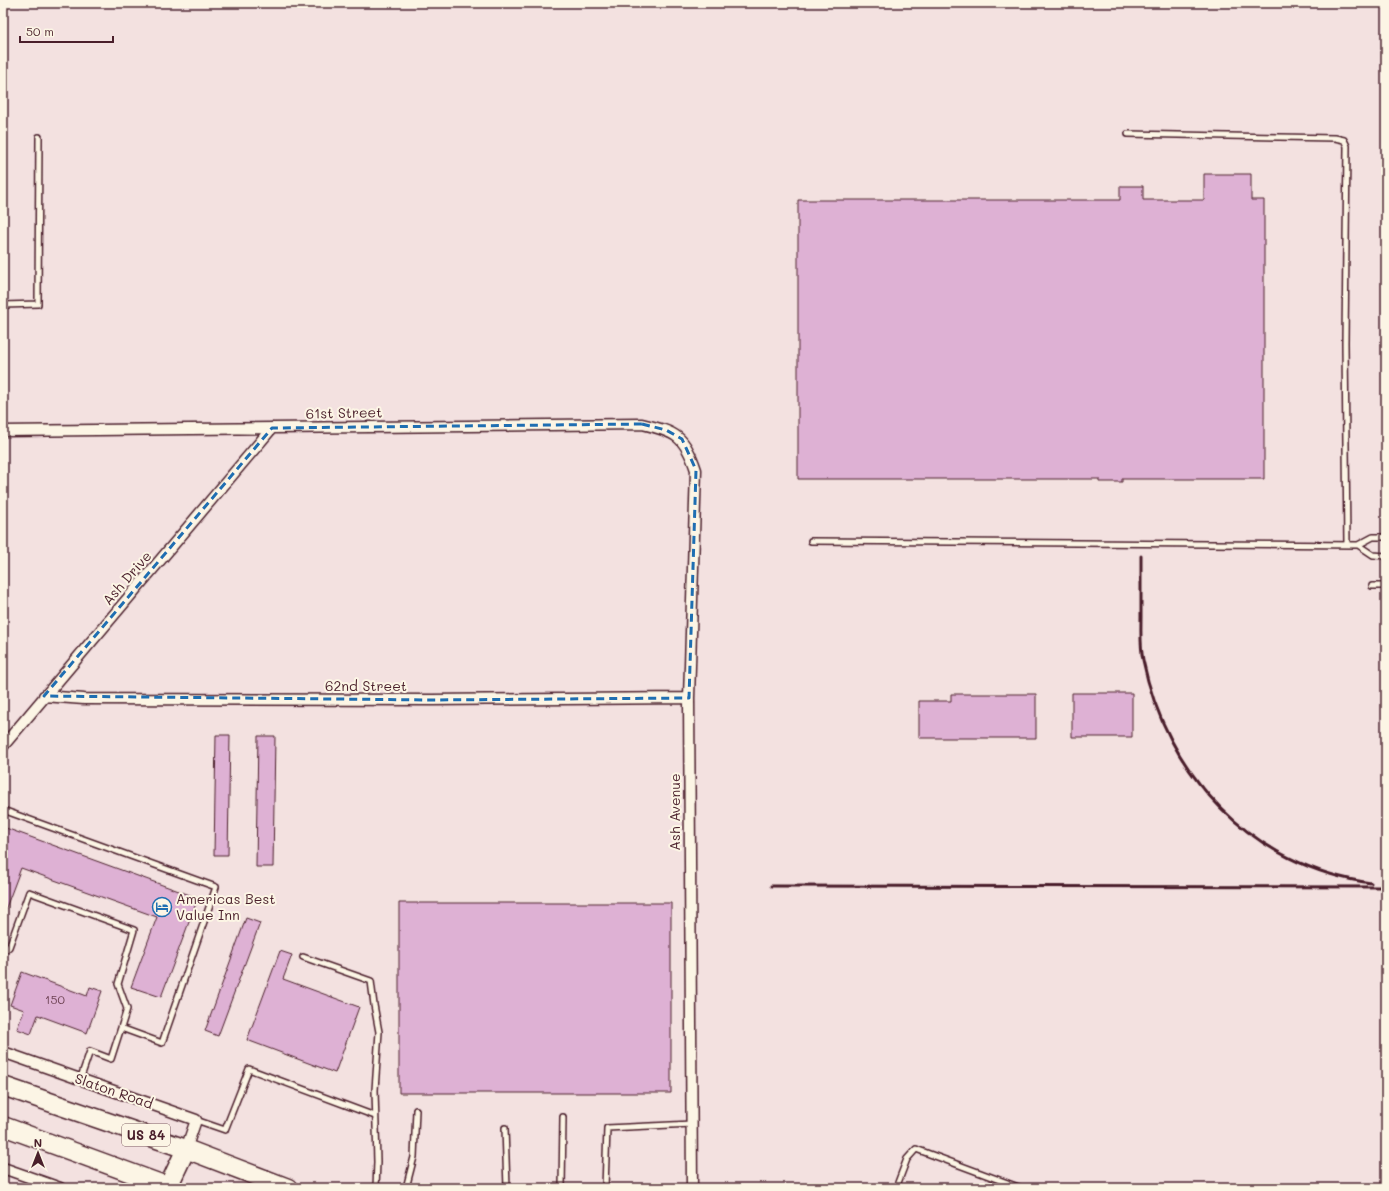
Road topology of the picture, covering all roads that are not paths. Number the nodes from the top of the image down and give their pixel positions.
1 (1128, 134) dead end
2 (39, 137) dead end
3 (3, 305) edge
4 (272, 428) junction
5 (3, 431) edge
6 (682, 439) joint
7 (1386, 537) edge
8 (811, 541) dead end
9 (1347, 545) junction
10 (1358, 545) junction
11 (1386, 556) edge
12 (1372, 586) dead end
13 (1386, 586) edge
14 (44, 696) junction
15 (689, 698) junction
16 (3, 746) edge
17 (3, 810) edge
18 (3, 952) edge
19 (304, 957) dead end
20 (121, 1028) junction
21 (3, 1052) edge
22 (80, 1080) junction
23 (3, 1086) edge
24 (416, 1110) dead end
25 (376, 1116) junction
26 (563, 1117) dead end
27 (196, 1120) junction
28 (692, 1124) junction
29 (3, 1126) edge
30 (505, 1128) dead end
31 (3, 1129) edge
32 (36, 1138) junction
33 (186, 1149) junction
34 (3, 1168) edge
35 (42, 1182) junction
36 (23, 1188) edge
37 (60, 1188) edge
38 (169, 1188) edge
39 (288, 1188) edge
40 (376, 1188) edge
41 (406, 1188) edge
42 (507, 1188) edge
43 (562, 1188) edge
44 (605, 1188) edge
45 (692, 1188) edge
46 (896, 1188) edge
47 (1021, 1188) edge

1 - 9 lane
2 - 3 lane
4 - 5 street, 61st Street
4 - 6 street, 61st Street
4 - 14 street, Ash Drive
6 - 15 street, Ash Avenue
7 - 10 lane
8 - 9 lane
9 - 10 lane
10 - 11 lane
12 - 13 lane
14 - 15 street, 62nd Street
14 - 16 street, Ash Drive
15 - 28 street, Ash Avenue
17 - 20 lane
18 - 20 lane
19 - 25 lane
20 - 22 lane
21 - 22 street, Slaton Road
22 - 27 street, Slaton Road
23 - 33 highway, US 84
24 - 41 lane
25 - 27 lane
25 - 40 lane
26 - 43 lane
27 - 33 street
28 - 44 lane
28 - 45 street, Ash Avenue
29 - 32 highway
30 - 42 lane
31 - 32 highway
32 - 38 highway
33 - 38 highway
33 - 39 highway, US 84
34 - 35 street
35 - 36 lane
35 - 37 street
46 - 47 lane

